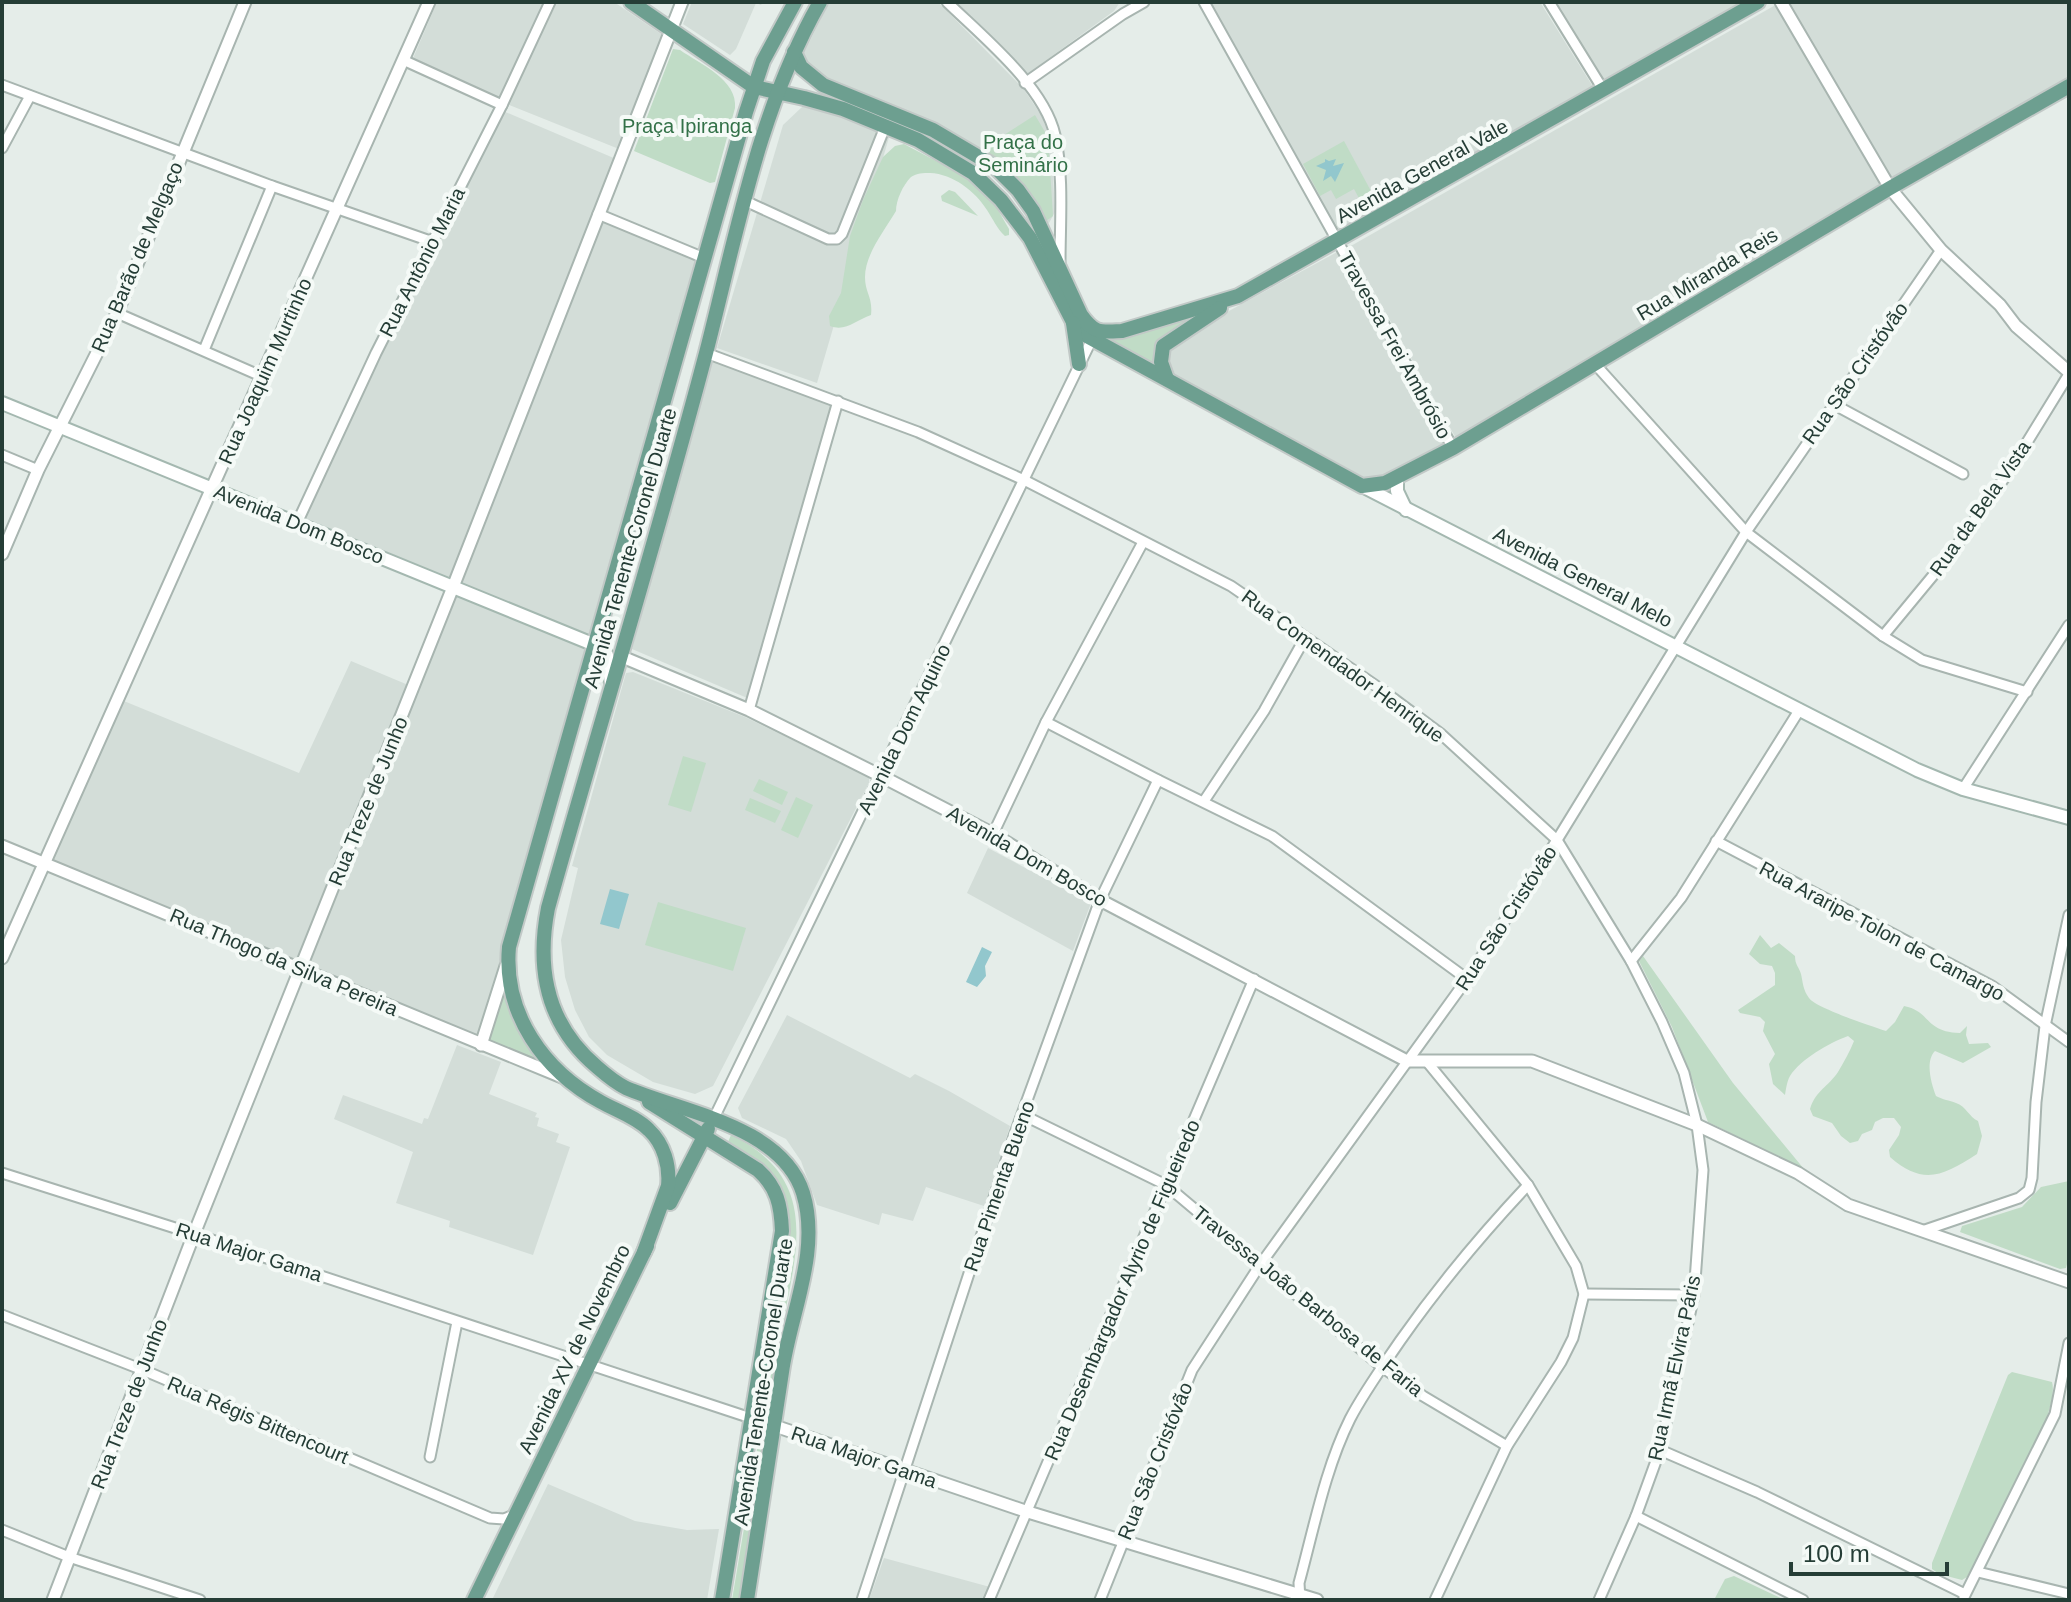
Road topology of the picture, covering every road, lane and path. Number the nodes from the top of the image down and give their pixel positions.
1 (245, 2) edge
2 (429, 2) edge
3 (550, 2) edge
4 (631, 2) edge
5 (682, 2) edge
6 (795, 2) edge
7 (820, 2) edge
8 (947, 2) edge
9 (1130, 2) edge
10 (1144, 2) edge
11 (1204, 2) edge
12 (1549, 2) edge
13 (1758, 2) edge
14 (1781, 2) edge
15 (1123, 14) junction
16 (671, 29) junction
17 (794, 52) junction
18 (403, 60) junction
19 (1025, 83) junction
20 (2, 85) edge
21 (2069, 86) edge
22 (754, 87) junction
23 (1604, 91) junction
24 (776, 93) junction
25 (30, 96) junction
26 (502, 105) junction
27 (885, 127) junction
28 (2, 148) edge
29 (182, 152) junction
30 (272, 186) junction
31 (1890, 188) junction
32 (743, 200) junction
33 (335, 209) junction
34 (1060, 212) junction
35 (598, 214) junction
36 (1044, 230) junction
37 (1030, 238) junction
38 (433, 242) junction
39 (1338, 242) junction
40 (1941, 250) junction
41 (704, 258) junction
42 (1060, 264) junction
43 (1238, 296) junction
44 (117, 313) junction
45 (1073, 322) junction
46 (1092, 333) junction
47 (204, 350) junction
48 (706, 353) junction
49 (1079, 364) junction
50 (1595, 364) junction
51 (2069, 373) edge
52 (263, 377) junction
53 (1167, 379) junction
54 (838, 401) junction
55 (2, 403) edge
56 (1833, 404) junction
57 (59, 426) junction
58 (1453, 448) junction
59 (2, 455) edge
60 (38, 470) junction
61 (1963, 474) dead end
62 (1397, 477) junction
63 (1024, 480) junction
64 (1362, 486) junction
65 (213, 489) junction
66 (1406, 510) junction
67 (297, 523) junction
68 (1746, 532) junction
69 (1143, 542) junction
70 (2, 554) edge
71 (453, 587) junction
72 (2069, 625) edge
73 (1883, 636) junction
74 (1305, 638) junction
75 (595, 645) junction
76 (1676, 648) junction
77 (620, 656) junction
78 (611, 685) junction
79 (2027, 692) junction
80 (1800, 709) junction
81 (749, 710) junction
82 (1046, 722) junction
83 (881, 776) junction
84 (1158, 780) junction
85 (1963, 789) junction
86 (1204, 801) junction
87 (2069, 818) edge
88 (993, 834) junction
89 (1557, 840) junction
90 (1716, 841) junction
91 (2, 846) edge
92 (45, 865) junction
93 (1100, 900) junction
94 (2069, 915) edge
95 (2, 958) edge
96 (1631, 961) junction
97 (508, 962) junction
98 (301, 968) junction
99 (1254, 979) junction
100 (1467, 979) junction
101 (2045, 1026) junction
102 (2069, 1042) edge
103 (481, 1045) junction
104 (1407, 1061) junction
105 (1428, 1063) junction
106 (566, 1078) junction
107 (625, 1087) junction
108 (1023, 1115) junction
109 (714, 1118) junction
110 (1697, 1125) junction
111 (704, 1136) junction
112 (2, 1173) edge
113 (1166, 1185) junction
114 (1528, 1185) junction
115 (1925, 1230) junction
116 (194, 1234) junction
117 (644, 1252) junction
118 (1260, 1265) junction
119 (2069, 1282) edge
120 (1584, 1294) junction
121 (1694, 1295) junction
122 (2, 1315) edge
123 (457, 1322) junction
124 (767, 1327) junction
125 (2069, 1343) edge
126 (587, 1365) junction
127 (1382, 1367) junction
128 (782, 1369) junction
129 (143, 1370) junction
130 (752, 1418) junction
131 (775, 1426) junction
132 (1507, 1446) junction
133 (1660, 1450) junction
134 (430, 1457) dead end
135 (906, 1471) junction
136 (1028, 1512) junction
137 (514, 1515) junction
138 (1636, 1516) junction
139 (2, 1530) edge
140 (1122, 1541) junction
141 (69, 1557) junction
142 (1978, 1572) junction
143 (2069, 1594) edge
144 (1964, 1597) edge
145 (1300, 1598) edge
146 (53, 1600) edge
147 (200, 1600) edge
148 (474, 1600) edge
149 (722, 1600) edge
150 (747, 1600) edge
151 (862, 1600) edge
152 (989, 1600) edge
153 (1100, 1600) edge
154 (1317, 1600) edge
155 (1435, 1600) edge
156 (1599, 1600) edge
157 (1803, 1600) edge

1 - 29 street, Rua Barão de Melgaço
2 - 18 street, Rua Joaquim Murtinho
3 - 26 street, Rua Antônio Maria
4 - 16 main road
5 - 16 street, Rua Treze de Junho
6 - 22 main road, Avenida Tenente-Coronel Duarte
7 - 17 main road, Avenida Tenente-Coronel Duarte
8 - 19 street
9 - 15 street
10 - 15 street
11 - 39 street, Travessa Frei Ambrósio
12 - 23 street
13 - 23 main road, Avenida General Vale
14 - 31 street
15 - 19 street
16 - 22 main road
16 - 35 street, Rua Treze de Junho
17 - 24 main road, Avenida Tenente-Coronel Duarte
17 - 36 main road
18 - 26 street
18 - 33 street, Rua Joaquim Murtinho
19 - 34 street
20 - 25 street
21 - 31 main road, Rua Miranda Reis
22 - 24 main road
22 - 41 main road, Avenida Tenente-Coronel Duarte
23 - 39 main road, Avenida General Vale
24 - 27 main road
24 - 32 main road, Avenida Tenente-Coronel Duarte
25 - 28 street
25 - 29 street
26 - 38 street, Rua Antônio Maria
27 - 32 street
27 - 37 main road
29 - 30 street
29 - 44 street, Rua Barão de Melgaço
30 - 33 street
30 - 47 street
31 - 40 street
31 - 50 main road, Rua Miranda Reis
32 - 48 main road, Avenida Tenente-Coronel Duarte
33 - 38 street
33 - 52 street, Rua Joaquim Murtinho
34 - 36 street
34 - 42 street
35 - 41 street
35 - 71 street, Rua Treze de Junho
36 - 37 street
36 - 42 main road
37 - 45 main road
38 - 67 street, Rua Antônio Maria
39 - 43 main road, Avenida General Vale
39 - 58 street, Travessa Frei Ambrósio
40 - 51 street
40 - 56 street, Rua São Cristóvão
41 - 75 main road, Avenida Tenente-Coronel Duarte
42 - 46 main road
43 - 46 main road, Avenida General Vale
43 - 53 main road
44 - 47 street
44 - 57 street, Rua Barão de Melgaço
45 - 46 main road, Avenida General Melo
45 - 49 main road
46 - 49 street, Avenida Dom Aquino
46 - 53 main road, Avenida General Melo
47 - 52 street
48 - 54 street, Rua Comendador Henrique
48 - 77 main road, Avenida Tenente-Coronel Duarte
49 - 63 street, Avenida Dom Aquino
50 - 58 main road, Rua Miranda Reis
50 - 68 street
51 - 73 street, Rua da Bela Vista
52 - 65 street, Rua Joaquim Murtinho
53 - 64 main road, Avenida General Melo
54 - 63 street, Rua Comendador Henrique
54 - 81 street
55 - 57 main road, Avenida Dom Bosco
56 - 61 street
56 - 68 street, Rua São Cristóvão
57 - 60 street, Rua Barão de Melgaço
57 - 65 main road, Avenida Dom Bosco
58 - 62 main road, Rua Miranda Reis
59 - 60 street
60 - 70 street, Rua Barão de Melgaço
62 - 64 main road, Rua Miranda Reis
62 - 66 main road
63 - 69 street, Rua Comendador Henrique
63 - 83 street, Avenida Dom Aquino
64 - 66 main road, Avenida General Melo
65 - 67 main road, Avenida Dom Bosco
65 - 92 street, Rua Joaquim Murtinho
66 - 76 main road, Avenida General Melo
67 - 71 main road, Avenida Dom Bosco
68 - 73 street
68 - 76 street, Rua São Cristóvão
69 - 74 street, Rua Comendador Henrique
69 - 82 street
71 - 75 main road, Avenida Dom Bosco
71 - 98 street, Rua Treze de Junho
72 - 79 street
73 - 79 street
74 - 86 street
74 - 89 street, Rua Comendador Henrique
75 - 78 main road
75 - 97 main road, Avenida Tenente-Coronel Duarte
76 - 80 main road, Avenida General Melo
76 - 89 street, Rua São Cristóvão
77 - 78 main road, Avenida Tenente-Coronel Duarte
77 - 81 street, Avenida Dom Bosco
78 - 107 main road, Avenida Tenente-Coronel Duarte
79 - 85 street
80 - 85 main road, Avenida General Melo
80 - 90 street
81 - 83 street, Avenida Dom Bosco
82 - 84 street
82 - 88 street
83 - 88 street, Avenida Dom Bosco
83 - 109 street, Avenida Dom Aquino
84 - 86 street
84 - 93 street, Rua Pimenta Bueno
85 - 87 main road, Avenida General Melo
86 - 100 street
88 - 93 street, Avenida Dom Bosco
89 - 96 street, Rua Comendador Henrique
89 - 100 street, Rua São Cristóvão
90 - 96 street
90 - 101 street, Rua Araripe Tolon de Camargo
91 - 92 street, Rua Thogo da Silva Pereira
92 - 95 street, Rua Joaquim Murtinho
92 - 98 street, Rua Thogo da Silva Pereira
93 - 99 street, Avenida Dom Bosco
93 - 108 street, Rua Pimenta Bueno
94 - 101 street
96 - 110 street, Rua Comendador Henrique
97 - 103 street, Avenida Tenente-Coronel Duarte
97 - 106 main road, Avenida Tenente-Coronel Duarte
98 - 103 street, Rua Thogo da Silva Pereira
98 - 116 street, Rua Treze de Junho
99 - 104 street, Avenida Dom Bosco
99 - 113 street, Rua Desembargador Alyrio de Figueiredo
100 - 104 street, Rua São Cristóvão
101 - 102 street, Rua Araripe Tolon de Camargo
101 - 115 street
103 - 106 street, Rua Thogo da Silva Pereira
104 - 105 street, Avenida Dom Bosco
104 - 118 street, Rua São Cristóvão
105 - 110 street, Avenida Dom Bosco
105 - 114 street
106 - 117 main road, Avenida Tenente-Coronel Duarte
107 - 109 main road, Avenida Tenente-Coronel Duarte
107 - 111 main road, Avenida Tenente-Coronel Duarte
108 - 113 street, Travessa João Barbosa de Faria
108 - 135 street, Rua Pimenta Bueno
109 - 111 main road, Avenida XV de Novembro
109 - 128 main road, Avenida Tenente-Coronel Duarte
110 - 115 street
110 - 121 street, Rua Irmã Elvira Páris
111 - 117 main road, Avenida XV de Novembro
111 - 124 main road, Avenida Tenente-Coronel Duarte
112 - 116 street, Rua Major Gama
113 - 118 street, Travessa João Barbosa de Faria
113 - 136 street, Rua Desembargador Alyrio de Figueiredo
114 - 120 street
114 - 127 street
115 - 119 street
116 - 123 street, Rua Major Gama
116 - 129 street, Rua Treze de Junho
117 - 126 main road, Avenida XV de Novembro
118 - 127 street, Travessa João Barbosa de Faria
118 - 140 street, Rua São Cristóvão
120 - 121 street
120 - 132 street
121 - 133 street, Rua Irmã Elvira Páris
122 - 129 street, Rua Régis Bittencourt
123 - 126 street, Rua Major Gama
123 - 134 street
124 - 128 main road
124 - 130 main road, Avenida Tenente-Coronel Duarte
125 - 142 street
126 - 130 street, Rua Major Gama
126 - 137 main road, Avenida XV de Novembro
127 - 132 street, Travessa João Barbosa de Faria
127 - 145 street
128 - 131 main road, Avenida Tenente-Coronel Duarte
129 - 137 street, Rua Régis Bittencourt
129 - 141 street, Rua Treze de Junho
130 - 131 street, Rua Major Gama
130 - 149 main road, Avenida Tenente-Coronel Duarte
131 - 135 street, Rua Major Gama
131 - 150 main road, Avenida Tenente-Coronel Duarte
132 - 155 street
133 - 138 street, Rua Irmã Elvira Páris
133 - 144 street
135 - 136 street, Rua Major Gama
135 - 151 street, Rua Pimenta Bueno
136 - 140 street, Rua Major Gama
136 - 152 street, Rua Desembargador Alyrio de Figueiredo
137 - 148 main road, Avenida XV de Novembro
138 - 156 street, Rua Irmã Elvira Páris
138 - 157 street
139 - 141 street
140 - 145 street, Rua Major Gama
140 - 153 street, Rua São Cristóvão
141 - 146 street, Rua Treze de Junho
141 - 147 street
142 - 143 street
142 - 144 street
145 - 154 street, Rua Major Gama

